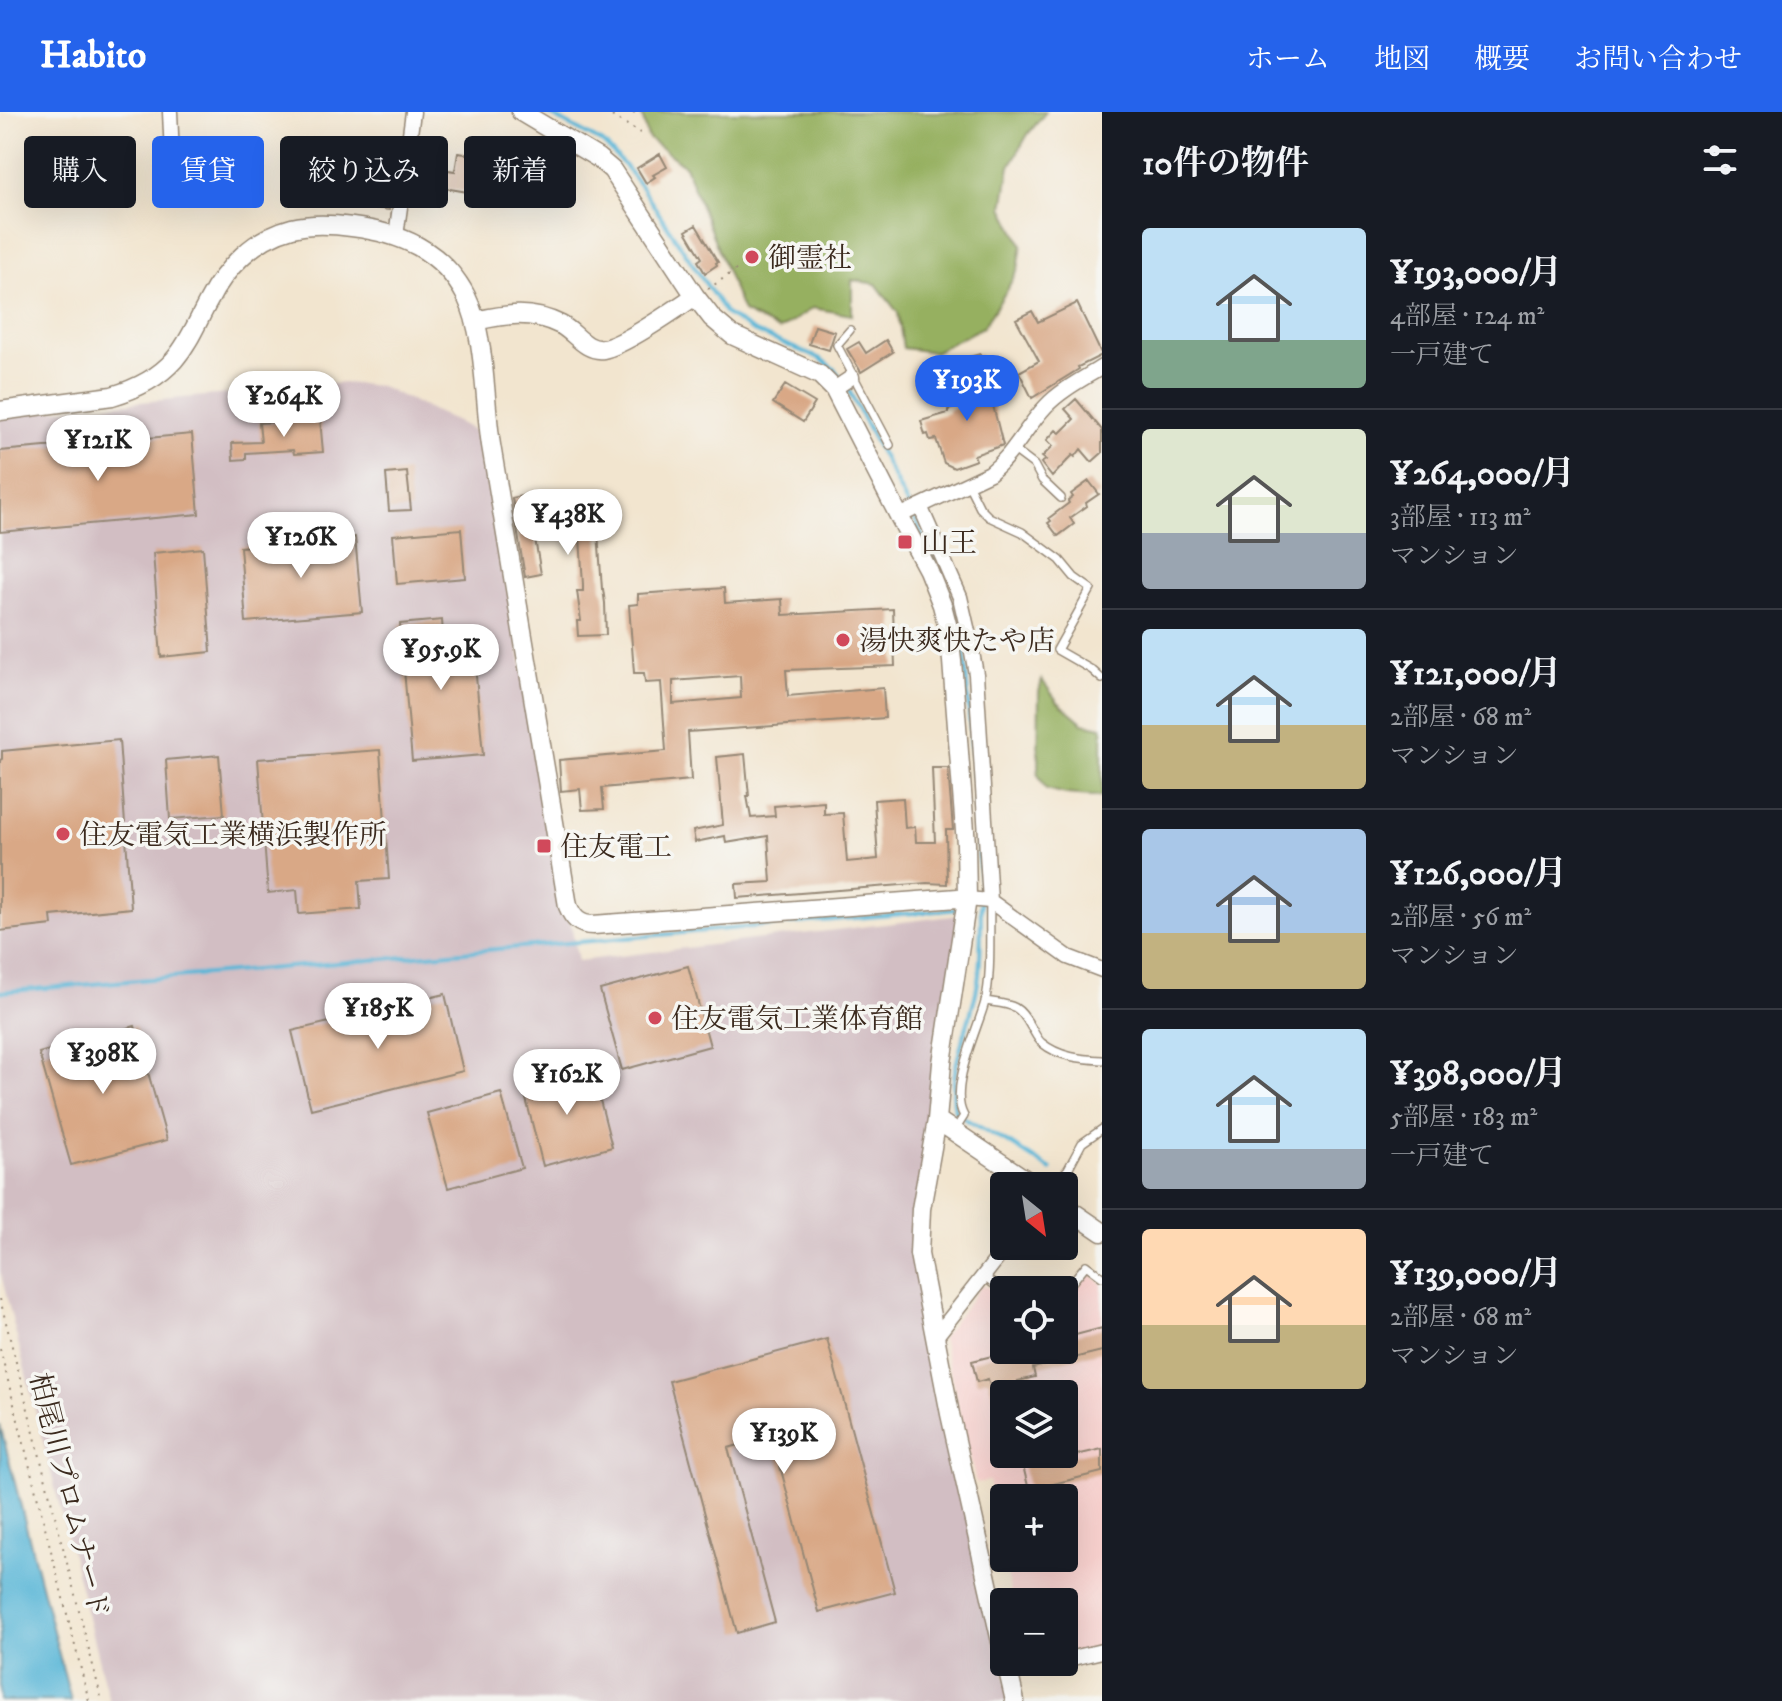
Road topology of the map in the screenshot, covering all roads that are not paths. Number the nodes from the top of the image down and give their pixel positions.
1 (170, 112) edge
2 (413, 112) edge
3 (521, 112) edge
4 (171, 136) edge
5 (410, 136) edge
6 (400, 208) edge
7 (396, 236) junction
8 (700, 294) junction
9 (475, 321) junction
10 (850, 330) dead end
11 (1102, 367) edge
12 (842, 383) junction
13 (0, 411) edge
14 (890, 445) dead end
15 (1014, 450) junction
16 (968, 484) junction
17 (1061, 498) dead end
18 (920, 506) junction
19 (899, 516) junction
20 (1102, 679) edge
21 (977, 902) junction
22 (1102, 970) edge
23 (985, 1001) junction
24 (1102, 1060) edge
25 (937, 1120) junction
26 (1102, 1129) edge
27 (955, 1131) junction
28 (1015, 1172) edge
29 (1065, 1172) edge
30 (1078, 1216) edge
31 (1102, 1232) edge
32 (997, 1260) edge
33 (1077, 1276) edge
34 (984, 1277) junction
35 (1102, 1277) edge
36 (990, 1282) edge
37 (934, 1339) junction
38 (990, 1592) edge
39 (1102, 1651) edge
40 (1078, 1657) edge
41 (1009, 1676) edge
42 (1015, 1701) edge

1 - 4 street
2 - 5 street
3 - 8 street
6 - 7 street
7 - 9 street
7 - 13 street
8 - 9 street
8 - 12 street
9 - 21 street
10 - 12 lane
11 - 15 street
12 - 14 lane
12 - 19 street
15 - 16 street
15 - 17 lane
16 - 18 street
16 - 20 lane
18 - 19 street
18 - 21 street
19 - 21 street
21 - 22 street
21 - 23 lane
21 - 25 street
23 - 24 lane
23 - 27 lane
25 - 27 street
25 - 37 street
26 - 29 lane
27 - 28 street
30 - 31 street
32 - 34 street
33 - 35 lane
34 - 36 lane
34 - 37 street
37 - 38 street
39 - 40 street
41 - 42 street

